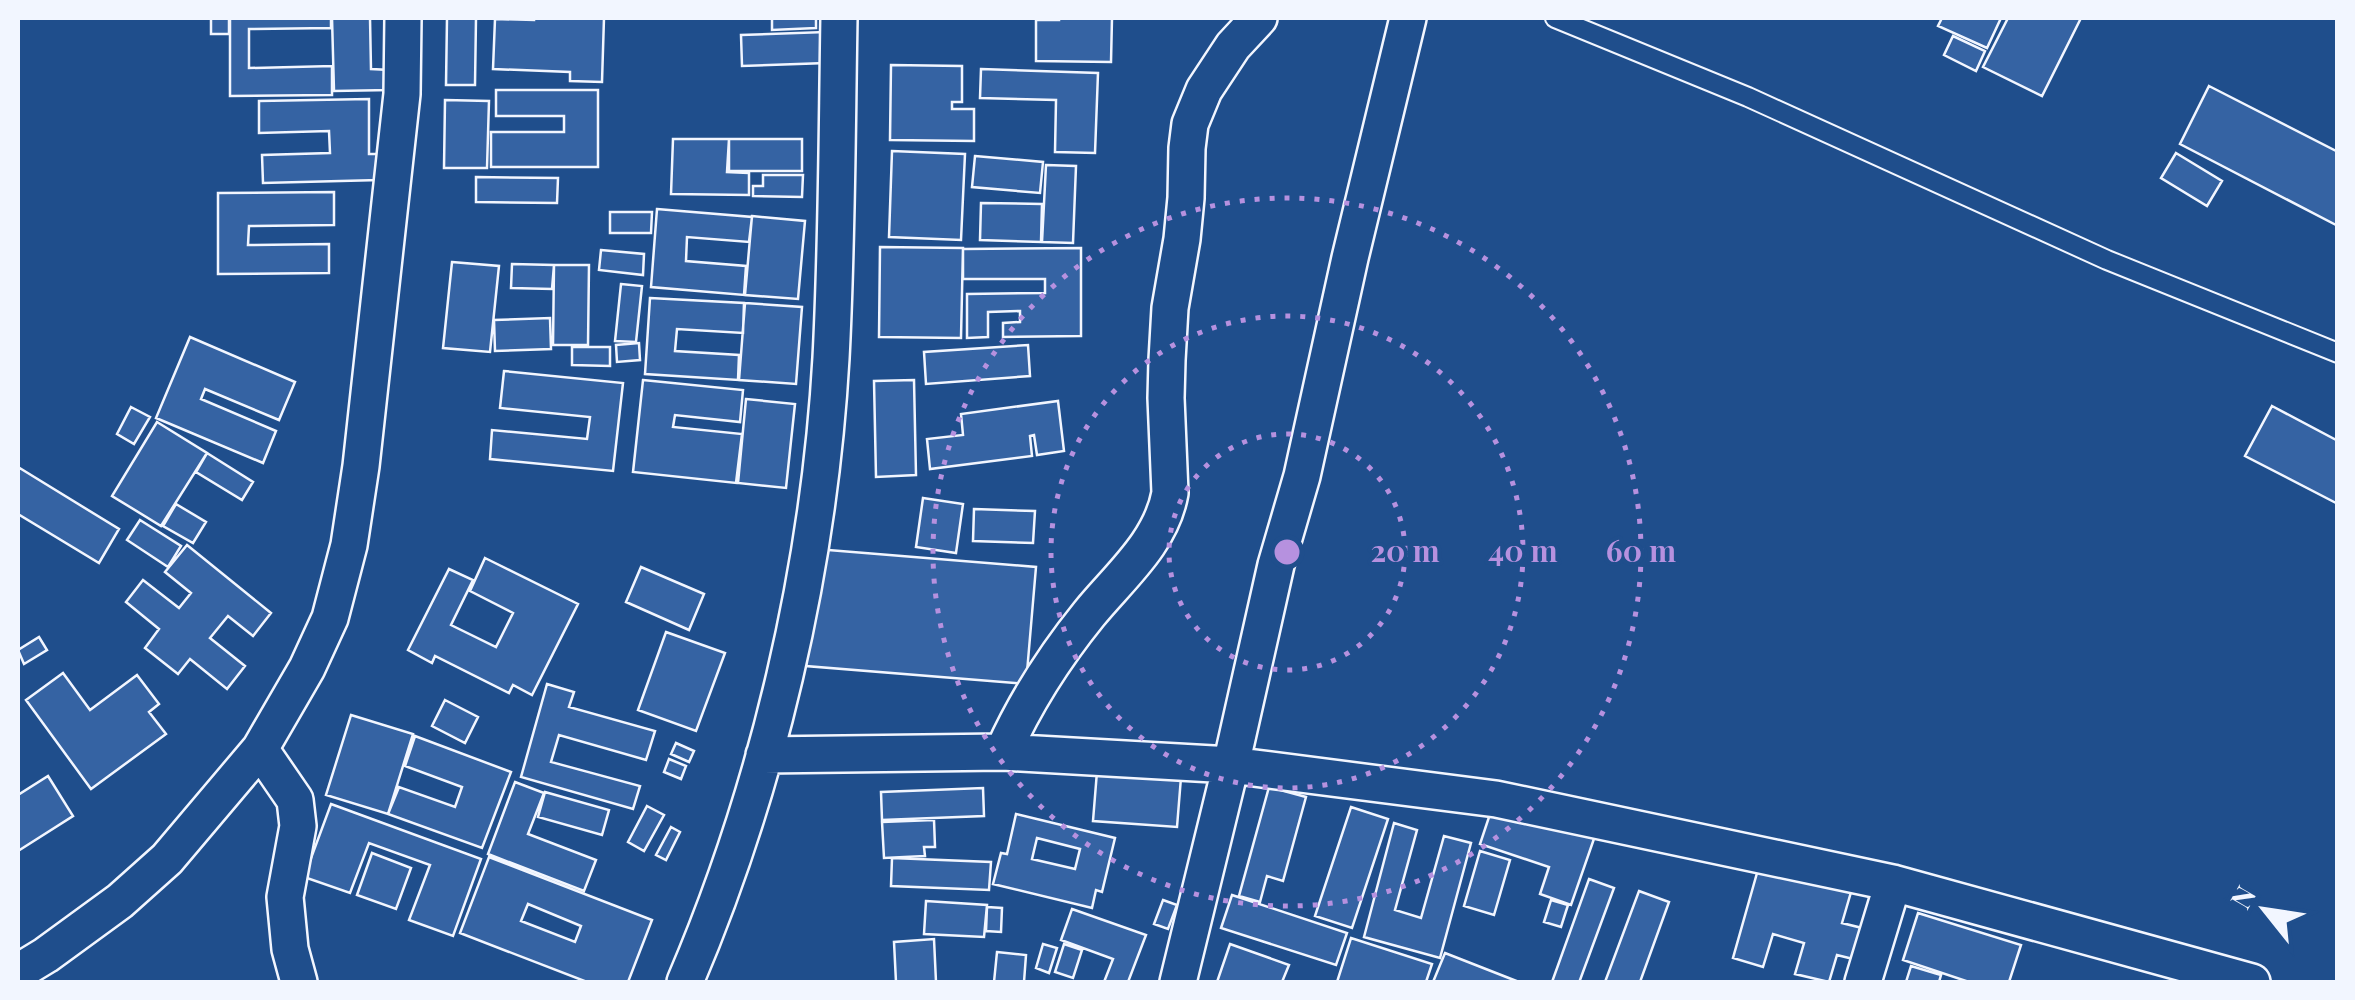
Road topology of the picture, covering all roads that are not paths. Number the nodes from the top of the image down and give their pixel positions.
1 (403, 18) edge
2 (840, 18) edge
3 (1259, 18) edge
4 (1408, 18) edge
5 (1555, 18) edge
6 (2338, 353) edge
7 (260, 748) junction
8 (1003, 752) junction
9 (764, 755) junction
10 (1231, 765) junction
11 (1892, 883) junction
12 (18, 972) edge
13 (299, 982) edge
14 (684, 982) edge
15 (1178, 982) edge
16 (1863, 982) edge
17 (2252, 982) edge

1 - 7 street
2 - 9 street
3 - 8 street
4 - 10 street
5 - 6 lane
7 - 12 street
7 - 13 street
8 - 9 street
8 - 10 street
9 - 14 street
10 - 11 street
10 - 15 street
11 - 16 street
11 - 17 street

